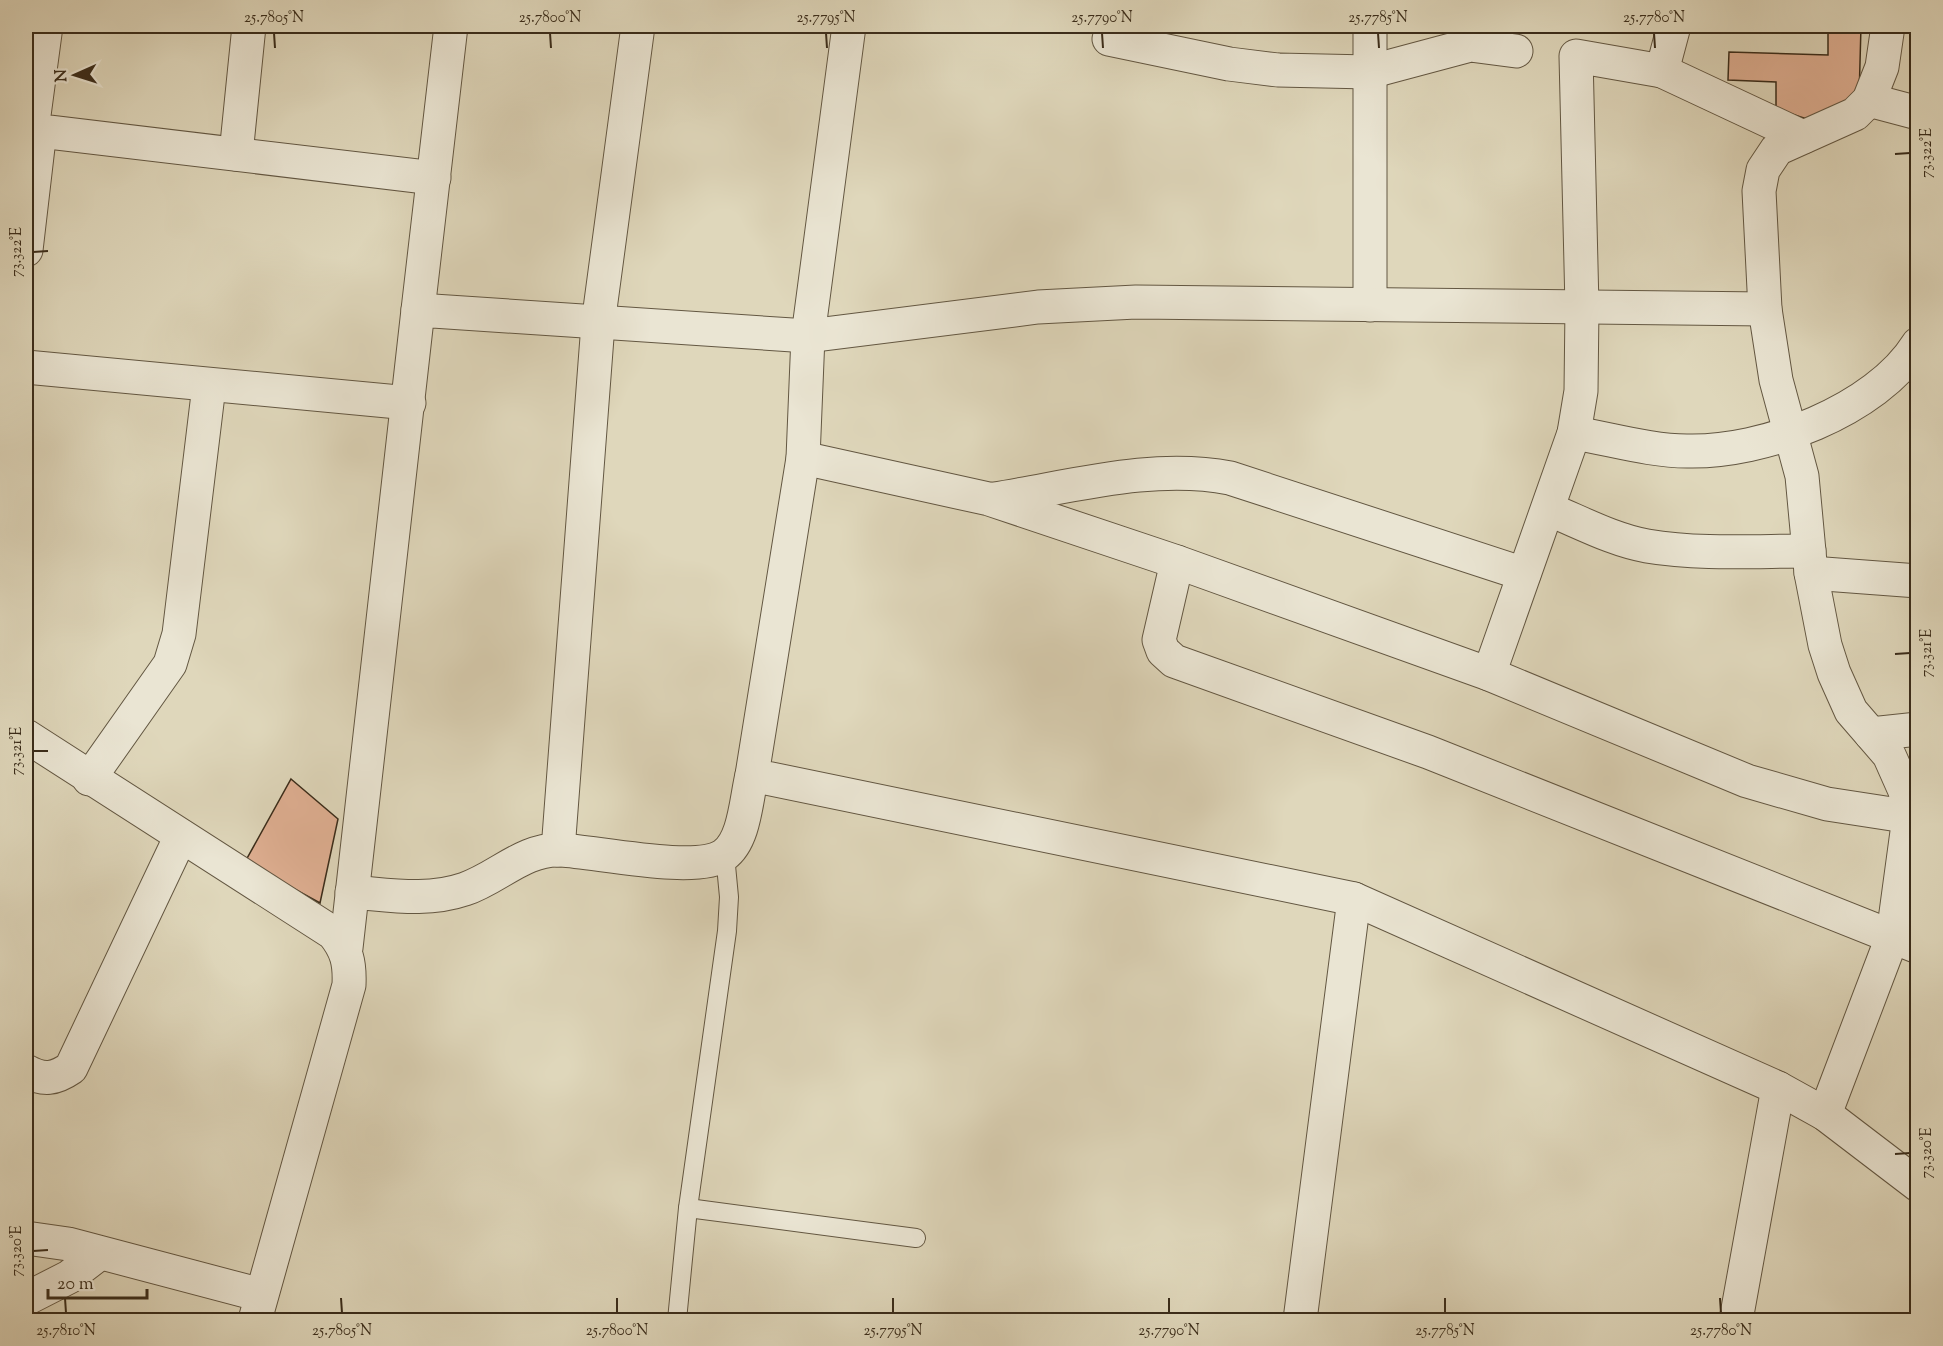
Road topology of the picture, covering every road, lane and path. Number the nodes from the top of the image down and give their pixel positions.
1 (46, 26) edge
2 (249, 26) edge
3 (451, 26) edge
4 (638, 26) edge
5 (849, 26) edge
6 (1370, 26) edge
7 (1674, 26) edge
8 (1888, 26) edge
9 (1109, 39) dead end
10 (1516, 51) dead end
11 (1662, 71) junction
12 (1369, 72) junction
13 (1869, 100) junction
14 (1917, 113) edge
15 (40, 130) junction
16 (1803, 137) junction
17 (236, 154) junction
18 (434, 178) junction
19 (26, 242) edge
20 (1370, 304) junction
21 (1582, 308) junction
22 (1765, 309) junction
23 (418, 310) junction
24 (598, 324) junction
25 (808, 336) junction
26 (1917, 344) edge
27 (26, 367) edge
28 (209, 386) junction
29 (409, 403) junction
30 (1574, 433) junction
31 (1792, 434) junction
32 (803, 458) junction
33 (989, 499) junction
34 (1548, 509) junction
35 (1178, 561) junction
36 (1810, 562) junction
37 (1524, 574) junction
38 (1917, 581) edge
39 (1489, 674) junction
40 (1917, 729) edge
41 (1871, 734) junction
42 (28, 742) edge
43 (752, 775) junction
44 (89, 779) junction
45 (1913, 817) edge
46 (181, 836) junction
47 (558, 850) junction
48 (725, 855) junction
49 (352, 892) junction
50 (1354, 898) junction
51 (1905, 941) edge
52 (346, 948) junction
53 (26, 1071) edge
54 (1778, 1088) junction
55 (1825, 1114) junction
56 (1917, 1185) edge
57 (688, 1208) junction
58 (26, 1238) edge
59 (916, 1238) dead end
60 (100, 1253) junction
61 (26, 1299) edge
62 (258, 1308) edge
63 (677, 1320) edge
64 (1300, 1320) edge
65 (1736, 1320) edge

1 - 15 street
2 - 17 street
3 - 18 street
4 - 24 street
5 - 25 street
6 - 12 street
7 - 11 street
8 - 13 street
9 - 12 street
10 - 12 street
11 - 16 street
11 - 21 street
12 - 20 street
13 - 14 street
13 - 16 street
15 - 17 street
15 - 19 street
16 - 22 street
17 - 18 street
18 - 23 street
20 - 21 street
20 - 25 street
21 - 22 street
21 - 30 street
22 - 31 street
23 - 24 street
23 - 29 street
24 - 25 street
24 - 47 street
25 - 32 street
26 - 31 street
27 - 28 street
28 - 29 street
28 - 44 street
29 - 49 street
30 - 31 street
30 - 34 street
31 - 36 street
32 - 33 street
32 - 43 street
33 - 35 street
33 - 37 street
34 - 36 street
34 - 37 street
35 - 39 street
35 - 51 street
36 - 38 street
36 - 41 street
37 - 39 street
39 - 45 street
40 - 41 street
41 - 45 street
42 - 44 street
43 - 48 street
43 - 50 street
44 - 46 street
45 - 51 street
46 - 52 street
46 - 53 street
47 - 48 street
47 - 49 street
48 - 57 lane
49 - 52 street
50 - 54 street
50 - 64 street
51 - 55 street
52 - 62 street
54 - 55 street
54 - 65 street
55 - 56 street
57 - 59 lane
57 - 63 lane
58 - 60 street
60 - 61 street
60 - 62 street

